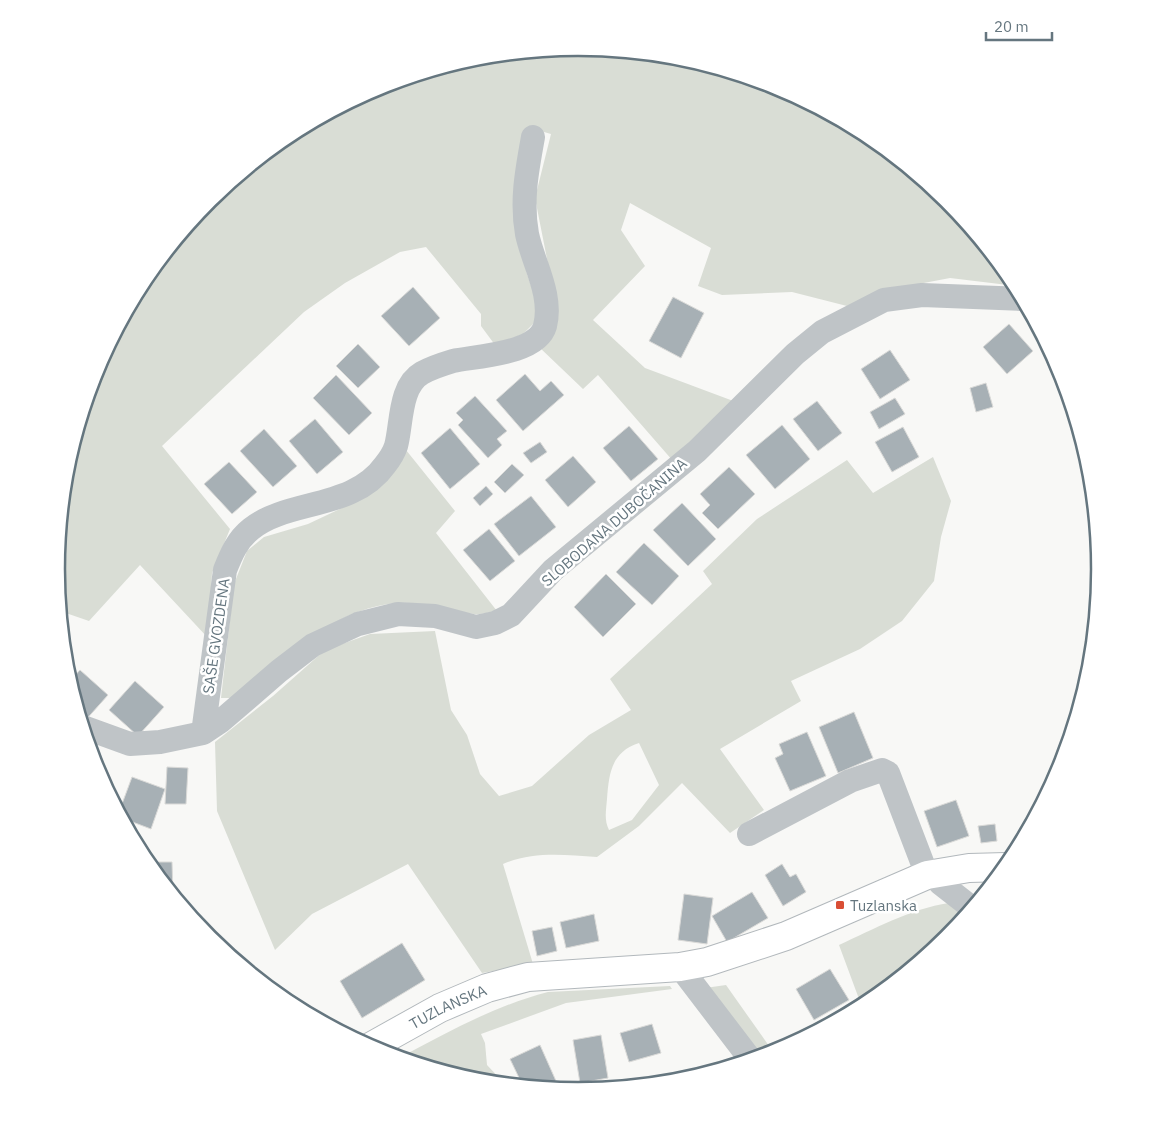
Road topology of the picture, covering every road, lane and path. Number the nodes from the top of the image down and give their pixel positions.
1 (533, 137) dead end
2 (1014, 299) edge
3 (90, 729) edge
4 (203, 733) junction
5 (749, 834) dead end
6 (996, 867) edge
7 (931, 875) junction
8 (967, 904) edge
9 (680, 967) junction
10 (379, 1042) edge
11 (747, 1055) edge

1 - 4 street, SAŠE GVOZDENA
2 - 4 street, SLOBODANA DUBOČANINA
3 - 4 street, SLOBODANA DUBOČANINA
5 - 7 street
6 - 7 street, TUZLANSKA
7 - 8 street
7 - 9 street, TUZLANSKA
9 - 10 street, TUZLANSKA
9 - 11 street

